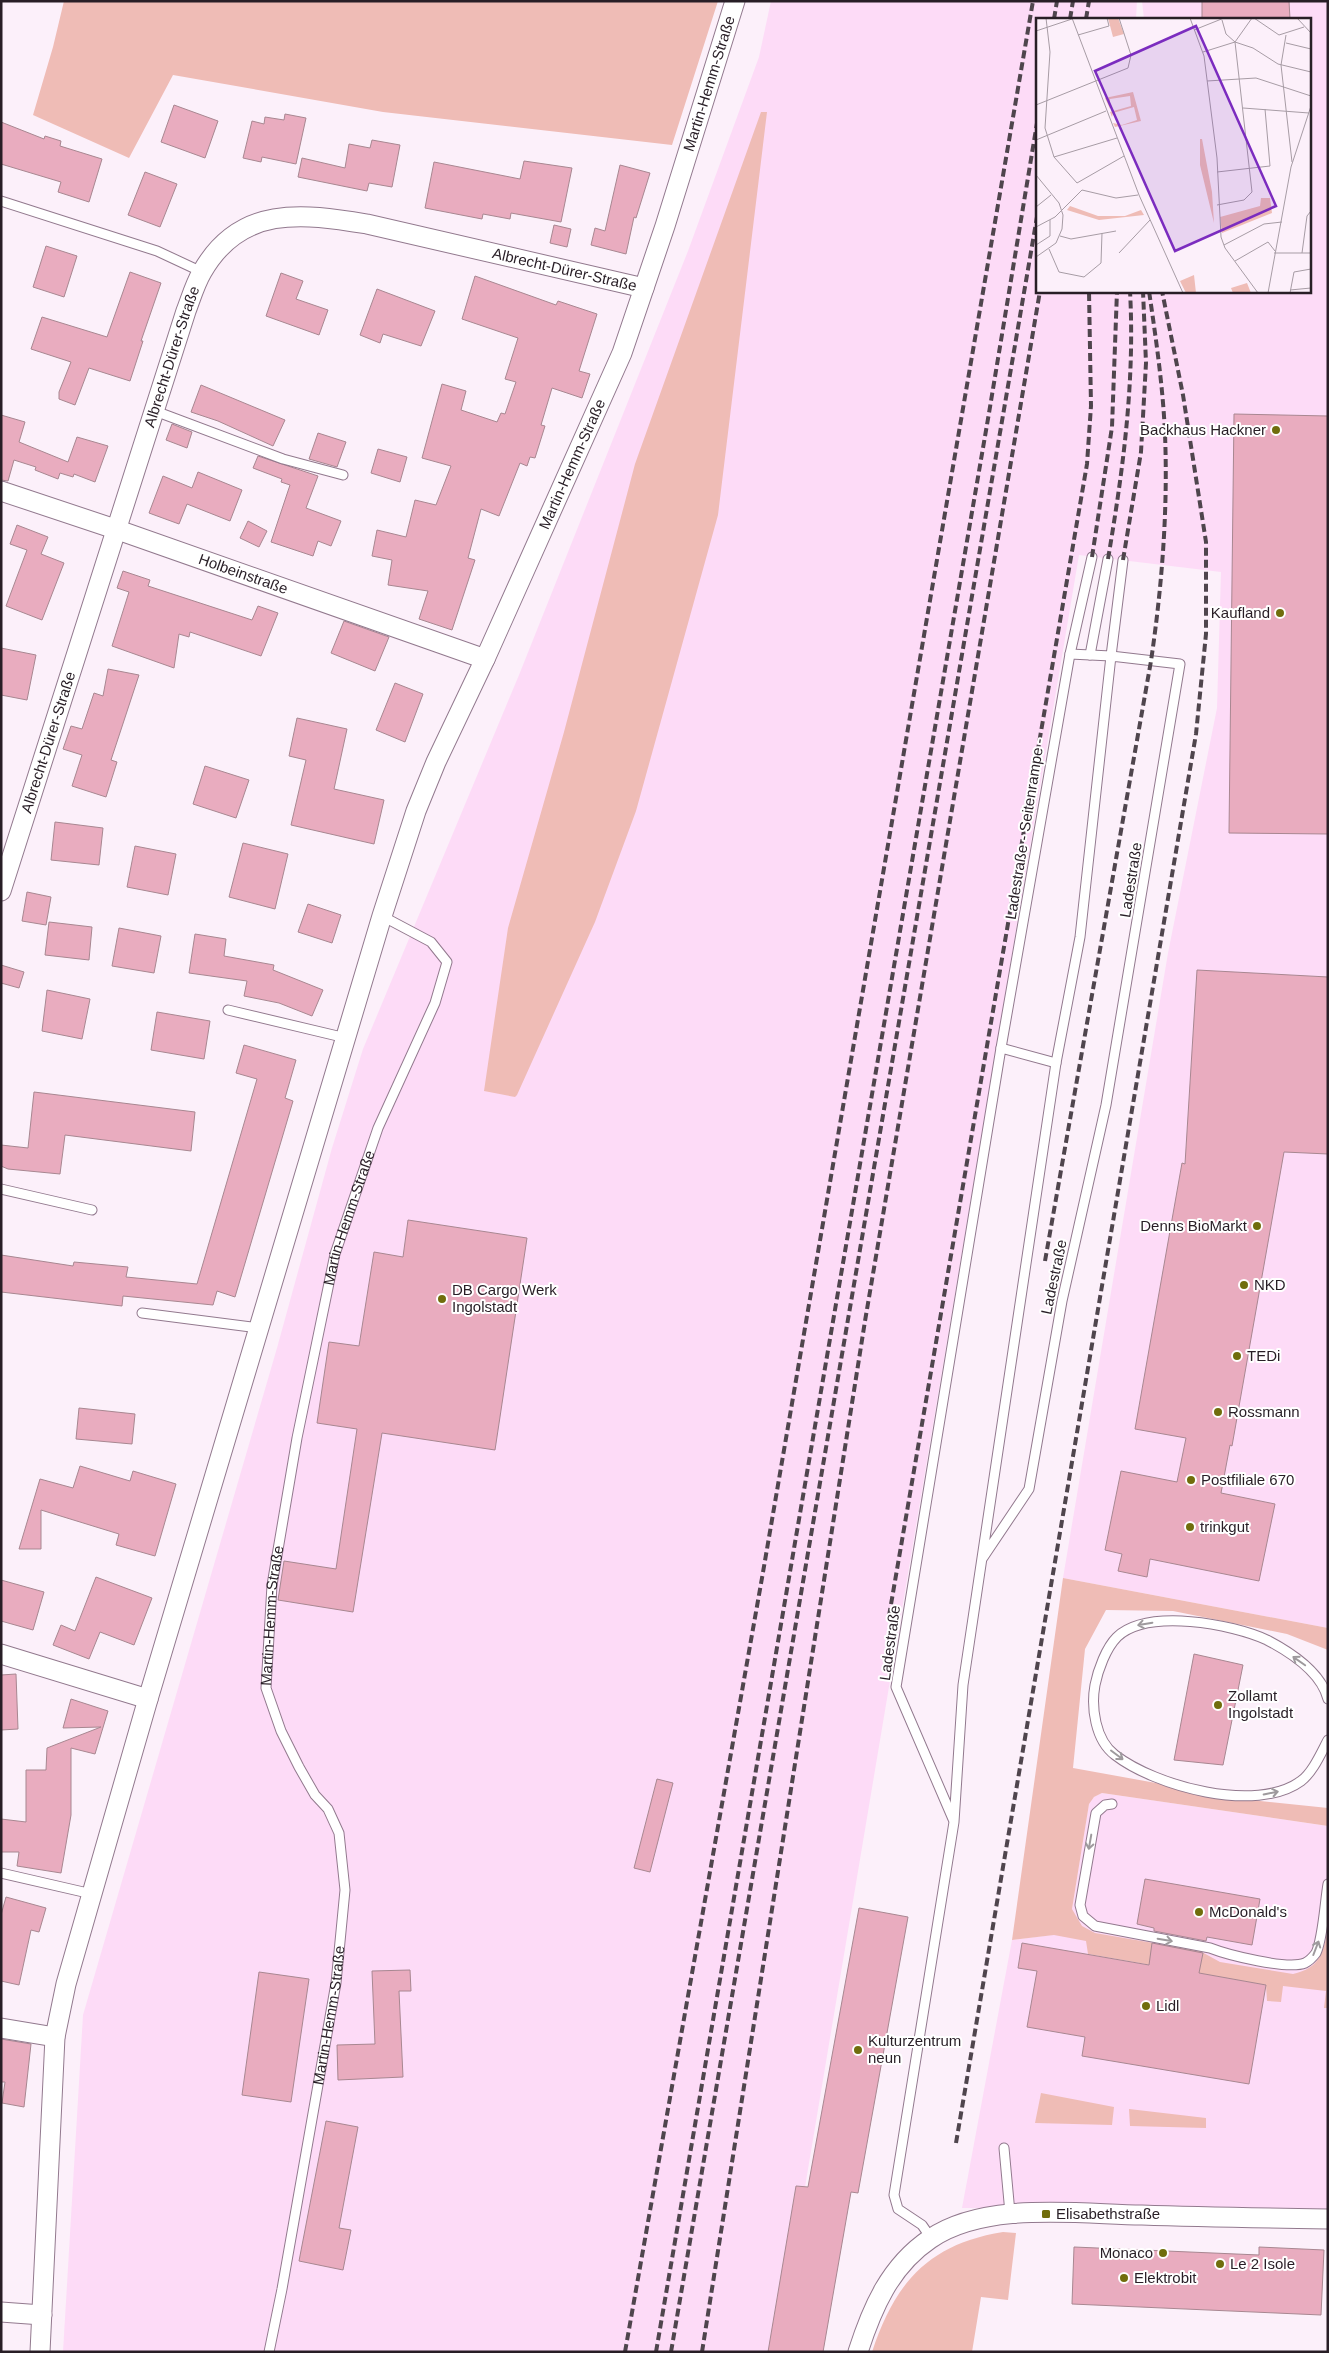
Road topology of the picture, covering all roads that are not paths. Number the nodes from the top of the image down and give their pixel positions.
1 (735, 1) edge
2 (1, 200) edge
3 (202, 272) junction
4 (644, 288) junction
5 (155, 411) junction
6 (343, 475) dead end
7 (1, 491) edge
8 (118, 530) junction
9 (1092, 557) dead end
10 (1108, 559) dead end
11 (1123, 560) dead end
12 (1070, 654) junction
13 (1090, 655) junction
14 (1111, 656) junction
15 (485, 660) junction
16 (1, 891) edge
17 (382, 916) junction
18 (228, 1010) dead end
19 (346, 1038) junction
20 (1001, 1048) junction
21 (1056, 1063) junction
22 (1, 1189) edge
23 (92, 1210) dead end
24 (142, 1313) dead end
25 (259, 1328) junction
26 (982, 1559) junction
27 (1, 1654) edge
28 (148, 1699) junction
29 (1328, 1699) edge
30 (1328, 1740) edge
31 (1112, 1804) dead end
32 (954, 1822) junction
33 (1, 1874) edge
34 (1328, 1884) edge
35 (92, 1894) junction
36 (1, 2028) edge
37 (55, 2036) junction
38 (1004, 2148) dead end
39 (1010, 2213) junction
40 (1328, 2219) edge
41 (931, 2238) junction
42 (1, 2312) edge
43 (42, 2315) junction
44 (40, 2352) edge
45 (269, 2352) edge
46 (858, 2352) edge

1 - 4 street, Martin-Hemm-Straße
2 - 3 lane
3 - 4 street, Albrecht-Dürer-Straße
3 - 5 street, Albrecht-Dürer-Straße
4 - 15 street, Martin-Hemm-Straße
5 - 6 lane
5 - 8 street, Albrecht-Dürer-Straße
7 - 8 street, Holbeinstraße
8 - 15 street, Holbeinstraße
8 - 16 street, Albrecht-Dürer-Straße
9 - 12 lane, Ladestraße - Seitenrampe -
10 - 13 lane
11 - 14 lane
12 - 13 lane
12 - 20 lane, Ladestraße - Seitenrampe -
13 - 14 lane
14 - 21 lane, Ladestraße
14 - 26 lane, Ladestraße
15 - 17 street, Martin-Hemm-Straße
17 - 19 street, Martin-Hemm-Straße
17 - 45 lane, Martin-Hemm-Straße
18 - 19 lane
19 - 25 street, Martin-Hemm-Straße
20 - 21 lane
20 - 32 lane, Ladestraße
21 - 26 lane, Ladestraße
22 - 23 lane
24 - 25 lane
25 - 28 street, Martin-Hemm-Straße
26 - 32 lane, Ladestraße
27 - 28 street
28 - 35 street, Martin-Hemm-Straße
29 -> 30 lane
31 -> 34 lane
32 - 41 lane
33 - 35 lane
35 - 37 street, Martin-Hemm-Straße
36 - 37 street
37 - 43 street, Martin-Hemm-Straße
38 - 39 lane
39 - 40 street
39 - 41 street
41 - 46 street
42 - 43 street
43 - 44 street, Martin-Hemm-Straße

